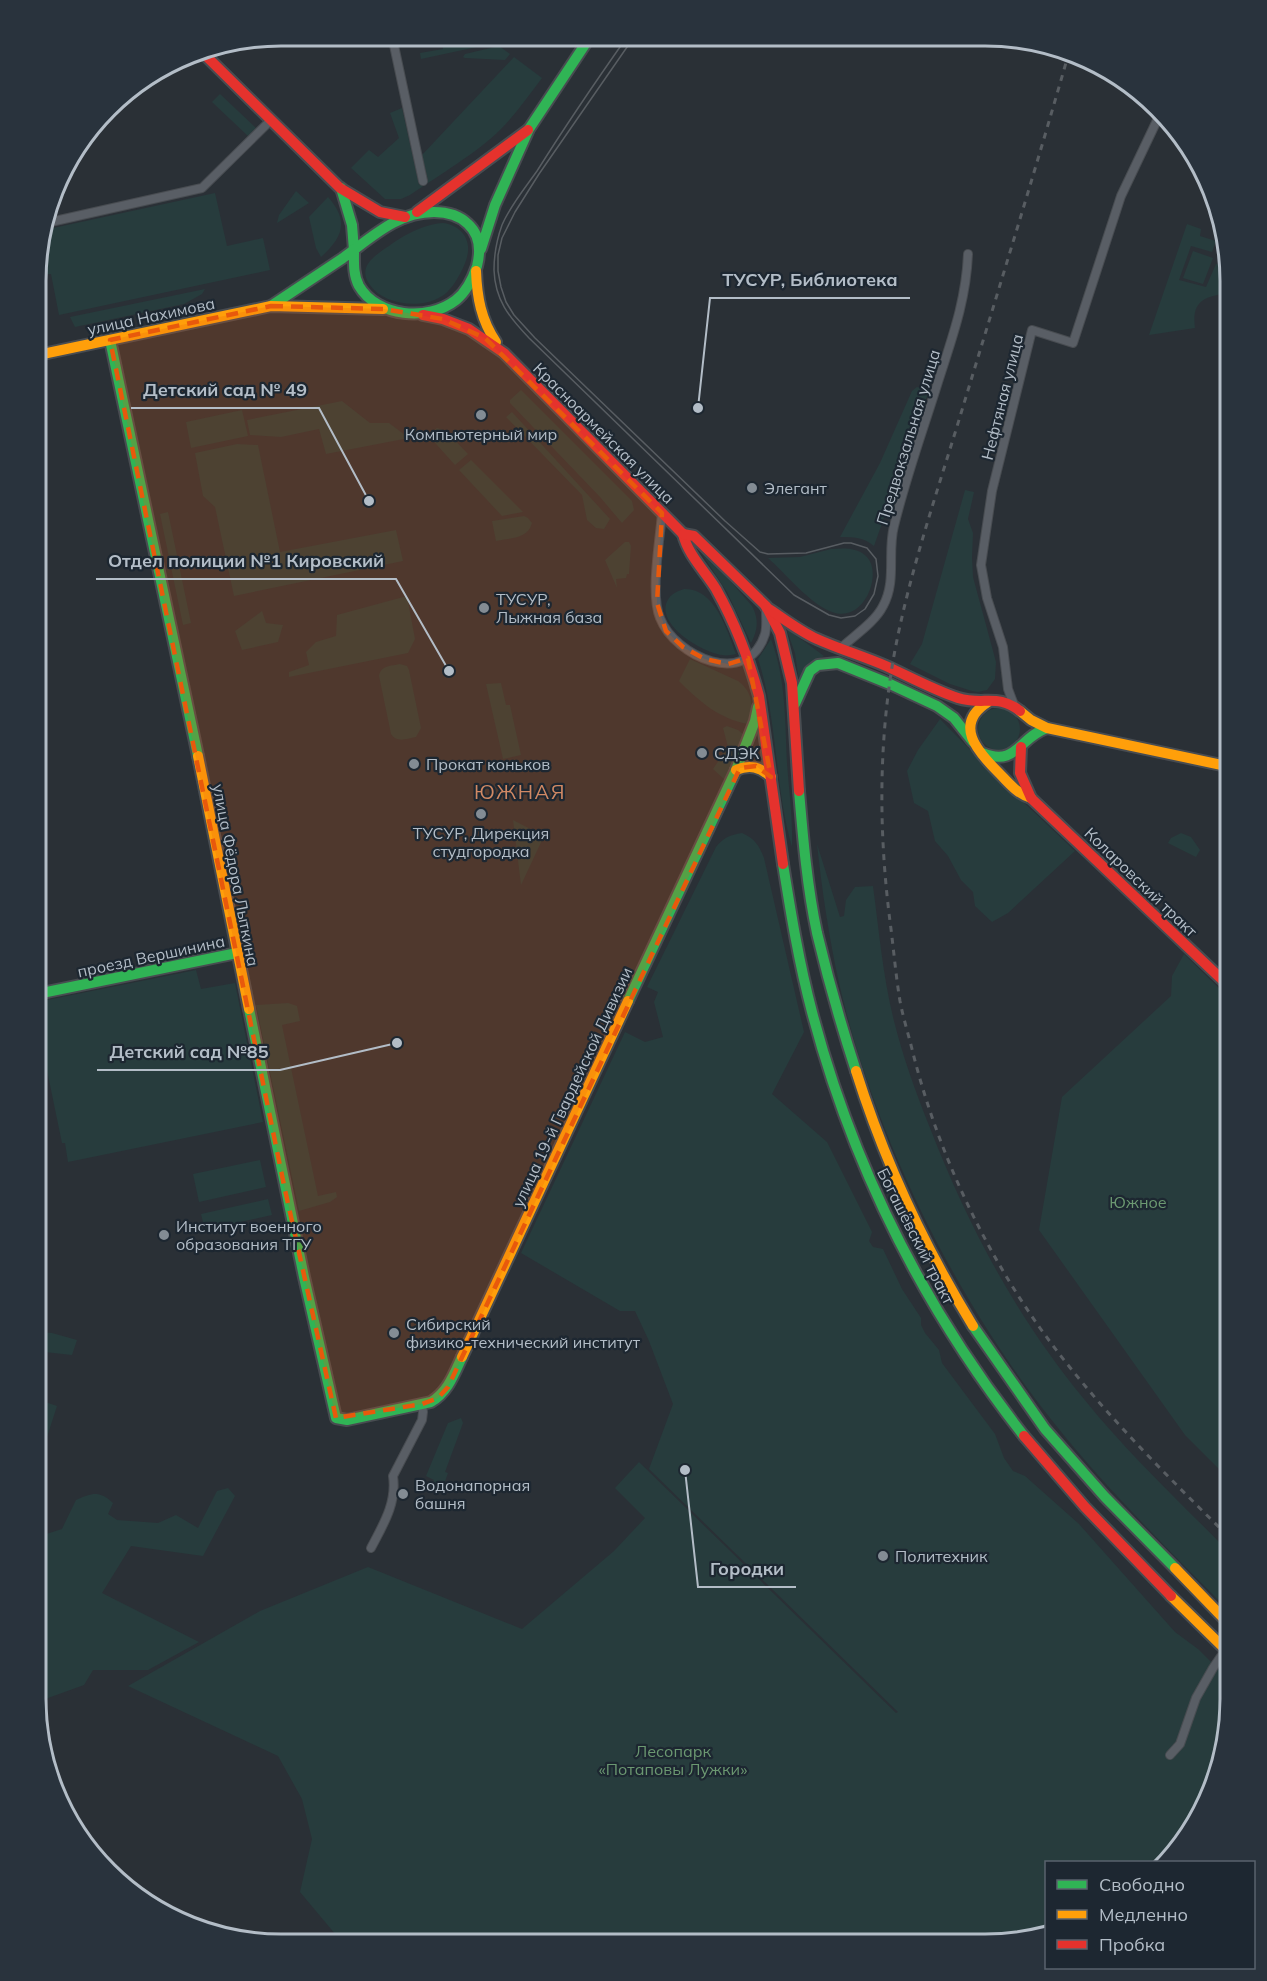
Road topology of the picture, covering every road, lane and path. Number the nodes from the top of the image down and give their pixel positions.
1 (394, 46) edge
2 (584, 46) edge
3 (209, 58) edge
4 (272, 120) junction
5 (1157, 121) edge
6 (529, 129) junction
7 (423, 181) dead end
8 (340, 188) junction
9 (410, 215) junction
10 (55, 221) edge
11 (354, 250) junction
12 (480, 253) junction
13 (968, 254) dead end
14 (476, 269) junction
15 (271, 306) junction
16 (384, 309) junction
17 (410, 313) junction
18 (110, 340) junction
19 (46, 353) edge
20 (504, 353) junction
21 (662, 513) junction
22 (683, 534) junction
23 (766, 606) junction
24 (842, 648) junction
25 (748, 658) junction
26 (1007, 682) junction
27 (759, 700) junction
28 (992, 701) junction
29 (795, 704) junction
30 (1014, 705) junction
31 (1023, 714) junction
32 (1047, 728) junction
33 (1023, 744) junction
34 (976, 746) junction
35 (1220, 765) edge
36 (736, 770) junction
37 (771, 777) junction
38 (1030, 798) junction
39 (237, 953) junction
40 (1220, 978) edge
41 (46, 992) edge
42 (422, 1404) junction
43 (334, 1415) joint
44 (371, 1548) dead end
45 (1220, 1615) edge
46 (1220, 1644) edge
47 (1220, 1661) edge
48 (1170, 1755) dead end

1 - 7 street
2 - 6 main road
3 - 4 main road
4 - 8 main road
4 - 10 street
5 - 26 street, Нефтяная улица
6 - 9 main road
6 - 12 main road
8 - 9 main road
8 - 11 main road
9 - 11 main road
9 - 12 main road
11 - 15 main road, улица Нахимова
11 - 16 main road
12 - 14 main road
13 - 24 street, Предвокзальная улица
14 - 17 main road
14 - 20 main road, Красноармейская улица
15 - 16 main road, улица Нахимова
15 - 18 main road, улица Нахимова
16 - 17 main road
17 - 20 main road, Красноармейская улица
18 - 19 main road, улица Нахимова
18 - 39 main road, улица Фёдора Лыткина
20 - 21 main road, Красноармейская улица
21 - 22 main road, Красноармейская улица
21 - 25 street
22 - 23 main road
22 - 25 main road, Богашёвский тракт
23 - 24 main road
23 - 25 street
23 - 29 main road, Богашёвский тракт
24 - 28 main road
25 - 27 main road, Богашёвский тракт
26 - 28 street
26 - 30 street, Нефтяная улица
27 - 36 main road, улица 19-й Гвардейской Дивизии
27 - 37 main road, Богашёвский тракт
28 - 30 main road
28 - 34 main road
29 - 34 main road, Коларовский тракт
29 - 45 main road, Богашёвский тракт
30 - 31 main road
31 - 32 main road
31 - 33 main road
32 - 33 main road
32 - 35 main road
33 - 34 main road
33 - 38 main road
34 - 38 main road, Коларовский тракт
36 - 37 main road
36 - 42 main road, улица 19-й Гвардейской Дивизии
37 - 46 main road, Богашёвский тракт
38 - 40 main road, Коларовский тракт
39 - 41 main road, проезд Вершинина
39 - 43 main road, улица Фёдора Лыткина
42 - 43 main road, улица 19-й Гвардейской Дивизии
42 - 44 street
47 - 48 street

